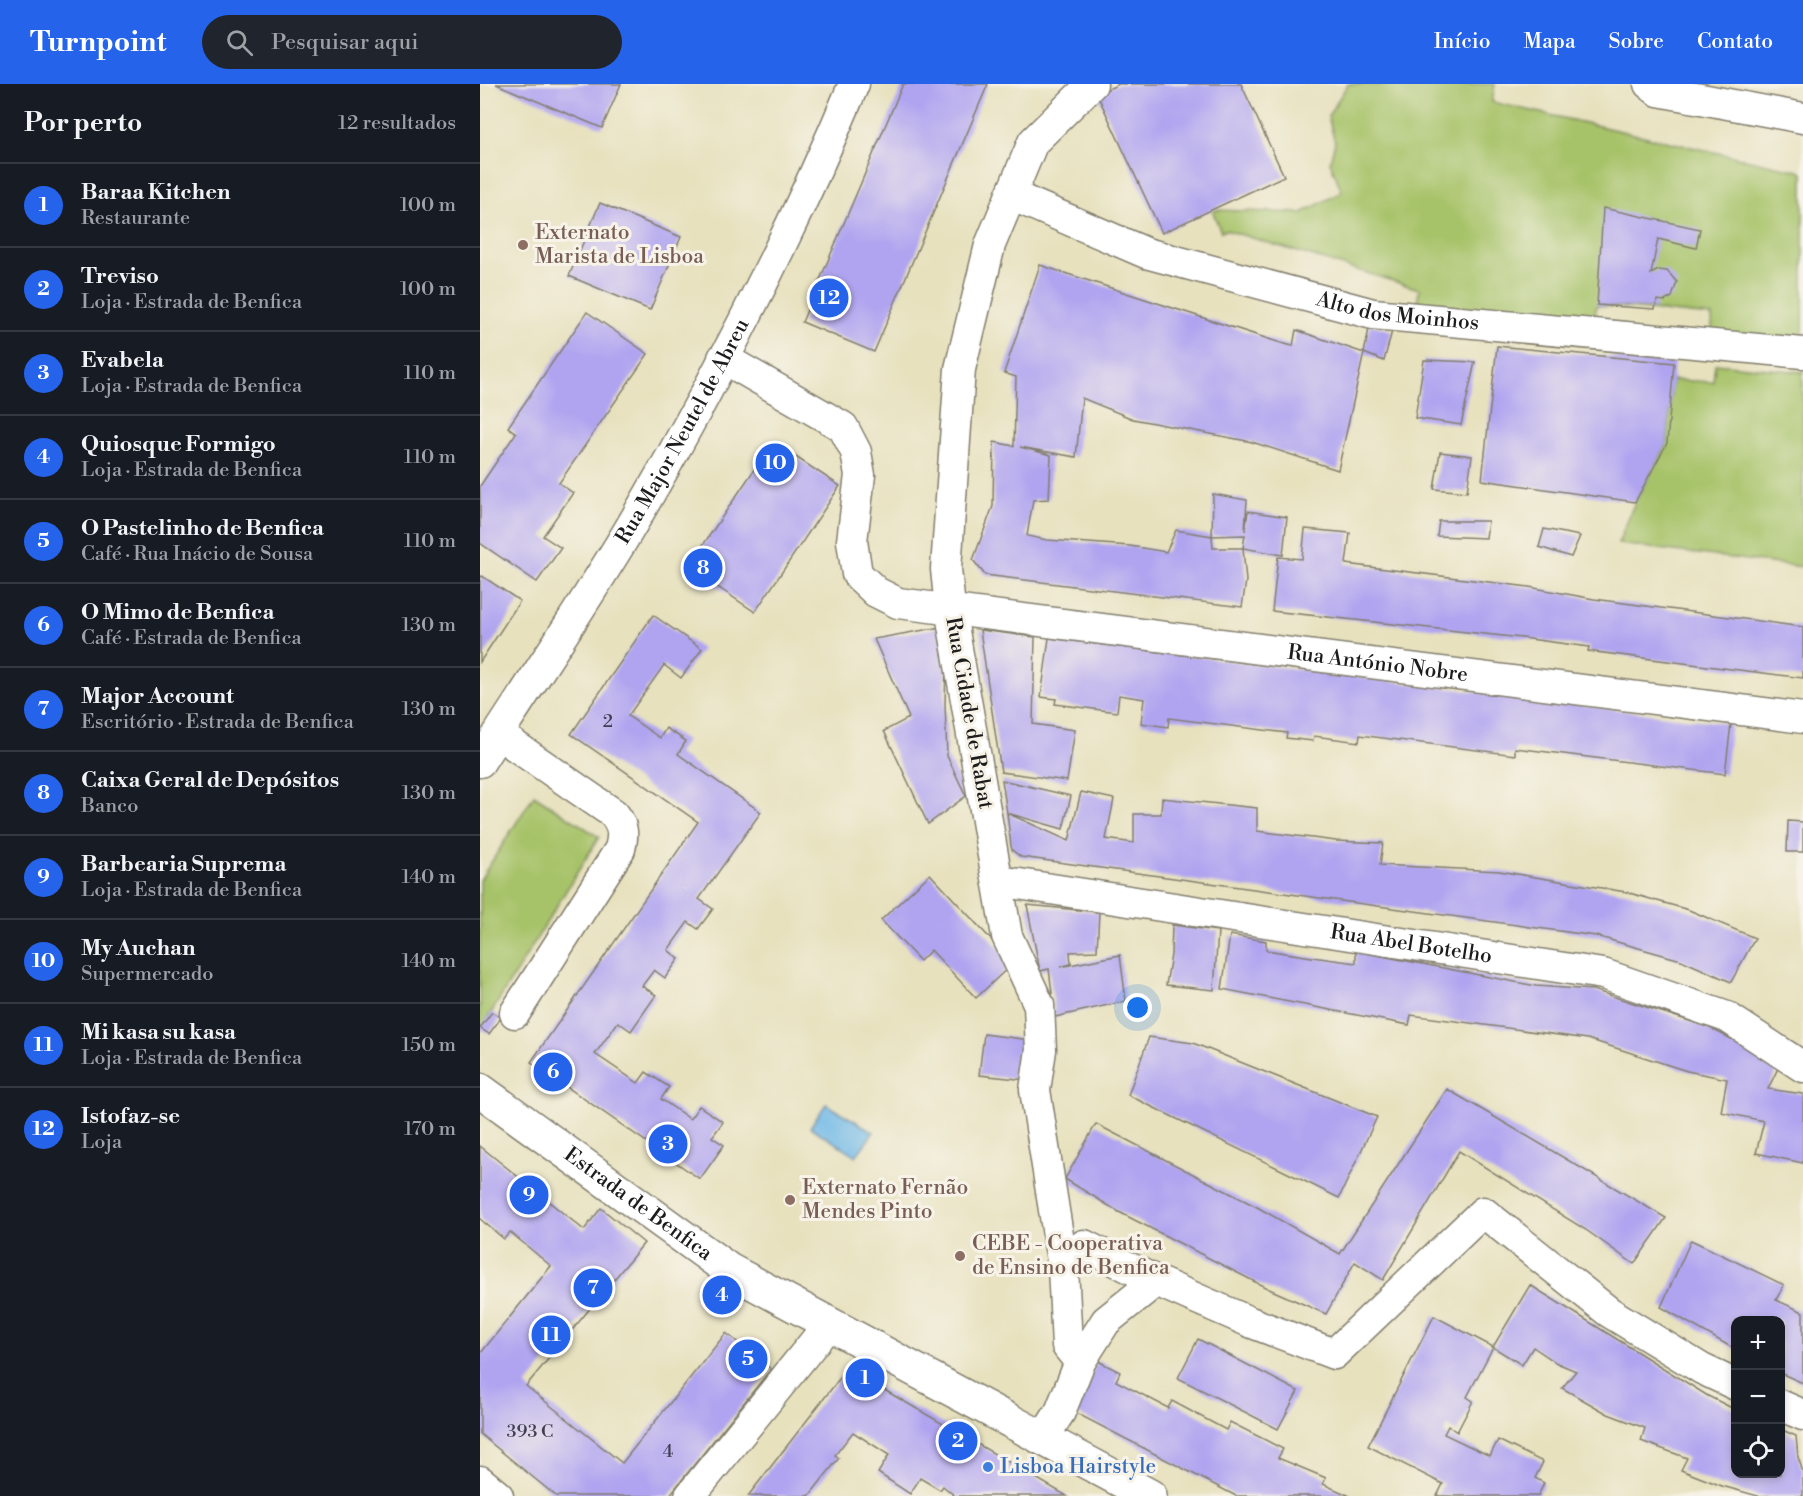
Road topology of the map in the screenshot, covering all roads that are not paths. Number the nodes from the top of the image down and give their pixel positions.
1 (854, 84) edge
2 (1092, 84) edge
3 (1649, 84) edge
4 (1803, 118) edge
5 (1011, 195) junction
6 (1803, 353) edge
7 (723, 358) junction
8 (950, 608) junction
9 (1803, 718) edge
10 (498, 734) junction
11 (480, 762) edge
12 (999, 880) junction
13 (515, 1013) dead end
14 (1803, 1067) edge
15 (480, 1090) edge
16 (1084, 1245) dead end
17 (1156, 1281) junction
18 (829, 1324) junction
19 (1080, 1362) junction
20 (1731, 1382) edge
21 (1785, 1407) edge
22 (1803, 1414) edge
23 (1042, 1440) junction
24 (480, 1481) edge
25 (498, 1496) edge
26 (690, 1496) edge
27 (1150, 1496) edge

1 - 7 street, Rua Major Neutel de Abreu
2 - 5 street, Rua Cidade de Rabat
3 - 4 street
5 - 6 street, Alto dos Moinhos
5 - 8 street, Rua Cidade de Rabat
7 - 8 street, Rua António Nobre
7 - 10 street, Rua Major Neutel de Abreu
8 - 9 street, Rua António Nobre
8 - 12 street, Rua Cidade de Rabat
10 - 11 street, Rua Major Neutel de Abreu
10 - 13 street
12 - 14 street, Rua Abel Botelho
12 - 19 street, Rua Cidade de Rabat
15 - 18 street, Estrada de Benfica
16 - 17 street
17 - 19 street
17 - 20 street
18 - 23 street, Estrada de Benfica
18 - 26 street
19 - 23 street
21 - 22 street
23 - 27 street, Estrada de Benfica
24 - 25 street

